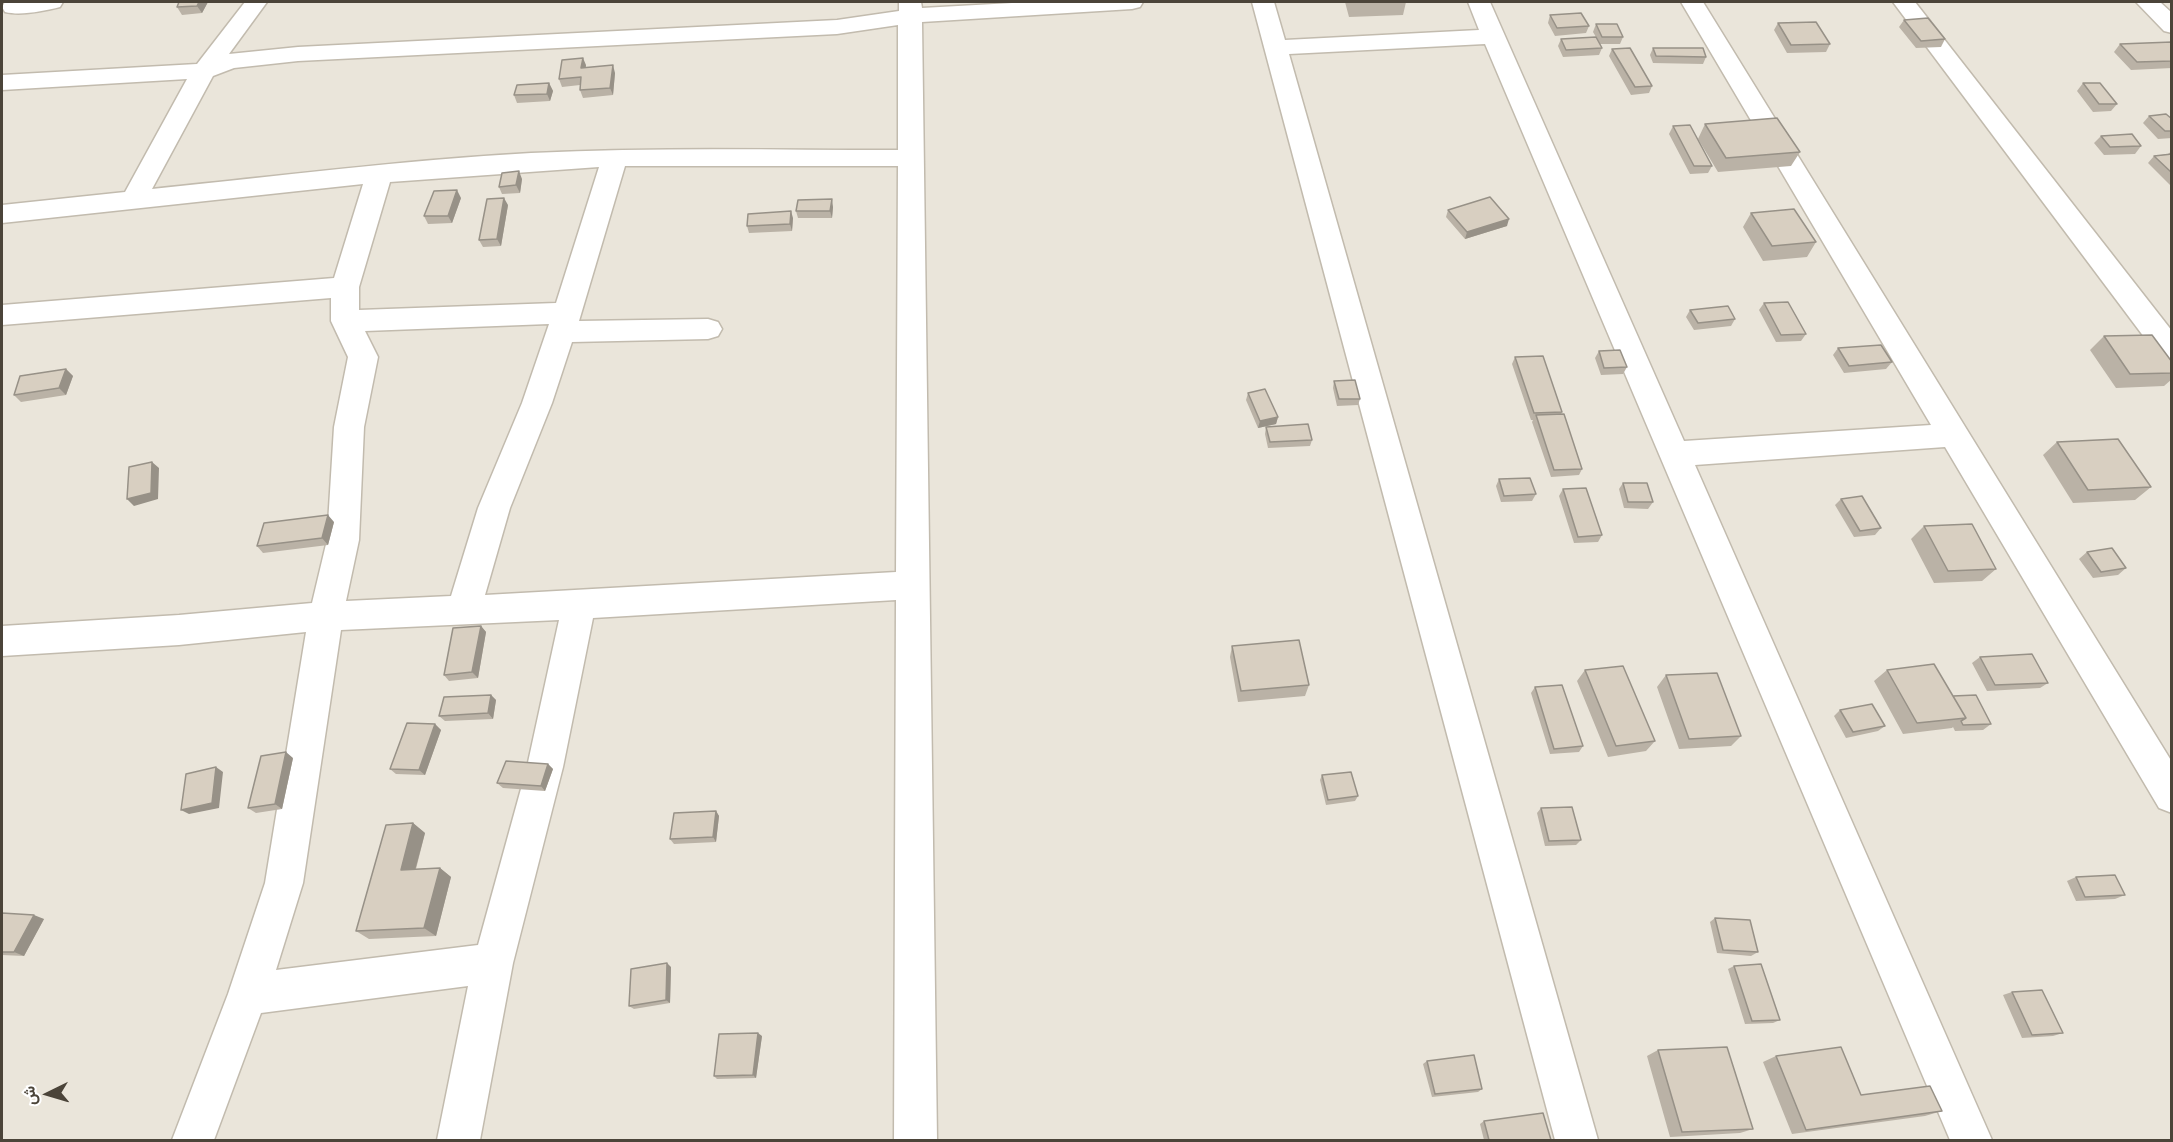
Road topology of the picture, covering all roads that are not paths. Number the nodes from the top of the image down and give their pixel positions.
1 (52, 2) edge
2 (256, 2) edge
3 (1132, 2) edge
4 (1263, 2) edge
5 (1479, 2) edge
6 (1692, 2) edge
7 (1904, 2) edge
8 (2147, 2) edge
9 (910, 9) edge
10 (10, 12) edge
11 (2172, 26) edge
12 (1494, 36) junction
13 (1276, 48) junction
14 (204, 71) junction
15 (2, 82) edge
16 (615, 158) junction
17 (910, 158) junction
18 (379, 174) junction
19 (134, 199) junction
20 (2, 214) edge
21 (345, 304) junction
22 (2, 315) edge
23 (564, 323) junction
24 (708, 329) dead end
25 (2172, 353) edge
26 (1953, 435) junction
27 (1674, 454) junction
28 (913, 585) junction
29 (579, 605) junction
30 (464, 609) junction
31 (326, 616) junction
32 (2, 640) edge
33 (2172, 796) edge
34 (493, 963) junction
35 (248, 994) junction
36 (193, 1140) edge
37 (459, 1140) edge
38 (916, 1140) edge
39 (1576, 1140) edge
40 (1971, 1140) edge

1 - 10 street
2 - 14 street
3 - 9 street
4 - 13 street
5 - 12 street
6 - 26 street
7 - 25 street
8 - 11 street
9 - 14 street
9 - 17 street
12 - 13 street
12 - 27 street
13 - 39 street
14 - 15 street
14 - 19 street
16 - 17 street
16 - 18 street
16 - 23 street
17 - 28 street
18 - 19 street
18 - 21 street
19 - 20 street
21 - 22 street
21 - 23 street
21 - 31 street
23 - 24 street
23 - 30 street
26 - 27 street
26 - 33 street
27 - 40 street
28 - 29 street
28 - 38 street
29 - 30 street
29 - 34 street
30 - 31 street
31 - 32 street
31 - 35 street
34 - 35 street
34 - 37 street
35 - 36 street

